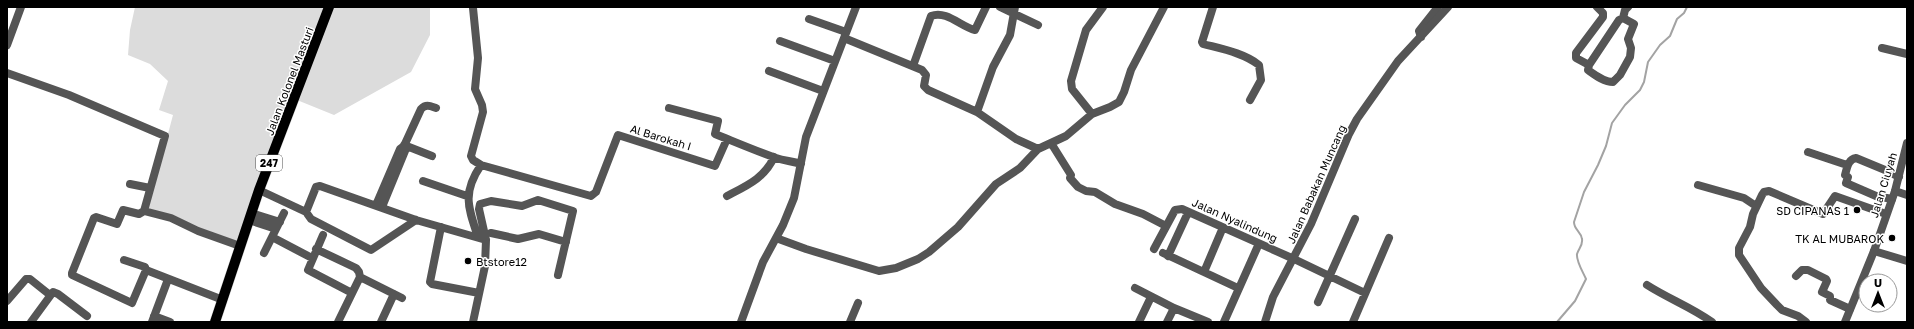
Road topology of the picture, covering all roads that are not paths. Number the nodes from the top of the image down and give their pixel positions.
1 (20, 7) edge
2 (329, 7) edge
3 (856, 7) edge
4 (986, 7) edge
5 (1000, 7) edge
6 (1103, 7) edge
7 (1164, 7) edge
8 (1214, 7) edge
9 (1437, 7) edge
10 (1448, 7) edge
11 (1597, 7) edge
12 (1628, 7) edge
13 (473, 8) edge
14 (1015, 10) edge
15 (1622, 18) junction
16 (809, 19) dead end
17 (1038, 25) dead end
18 (845, 35) junction
19 (1420, 37) junction
20 (780, 41) dead end
21 (7, 45) edge
22 (1882, 48) dead end
23 (1907, 54) edge
24 (835, 61) junction
25 (1589, 65) junction
26 (913, 66) junction
27 (768, 71) dead end
28 (7, 73) edge
29 (823, 91) junction
30 (1250, 100) dead end
31 (436, 108) dead end
32 (669, 108) dead end
33 (977, 112) junction
34 (1092, 114) junction
35 (727, 139) junction
36 (1051, 143) junction
37 (1907, 143) edge
38 (404, 145) junction
39 (1038, 149) junction
40 (1808, 152) dead end
41 (432, 156) dead end
42 (774, 157) junction
43 (801, 164) junction
44 (481, 165) junction
45 (1848, 165) junction
46 (1898, 178) junction
47 (423, 181) dead end
48 (130, 184) dead end
49 (1698, 185) dead end
50 (150, 188) junction
51 (259, 190) junction
52 (1893, 195) junction
53 (1907, 195) edge
54 (467, 196) junction
55 (727, 196) dead end
56 (379, 206) junction
57 (1756, 206) junction
58 (144, 211) junction
59 (306, 212) junction
60 (284, 213) dead end
61 (1886, 214) junction
62 (404, 215) junction
63 (250, 217) junction
64 (1186, 217) dead end
65 (1355, 219) dead end
66 (416, 220) junction
67 (1168, 222) junction
68 (278, 226) junction
69 (408, 226) junction
70 (440, 227) junction
71 (1222, 232) dead end
72 (323, 235) dead end
73 (272, 237) junction
74 (485, 237) junction
75 (776, 238) junction
76 (1389, 238) dead end
77 (566, 242) junction
78 (240, 246) junction
79 (1257, 248) dead end
80 (316, 249) junction
81 (1154, 249) dead end
82 (1874, 251) junction
83 (264, 253) dead end
84 (312, 258) junction
85 (1294, 259) junction
86 (124, 260) dead end
87 (1907, 261) edge
88 (146, 270) junction
89 (1204, 272) junction
90 (558, 275) dead end
91 (1328, 275) junction
92 (1796, 276) dead end
93 (360, 277) junction
94 (167, 282) dead end
95 (1647, 285) dead end
96 (1134, 288) dead end
97 (1238, 288) junction
98 (352, 293) junction
99 (479, 294) junction
100 (1365, 294) junction
101 (50, 295) junction
102 (1151, 297) junction
103 (7, 300) edge
104 (223, 300) junction
105 (1318, 302) dead end
106 (858, 303) dead end
107 (1174, 308) junction
108 (1850, 309) junction
109 (87, 316) dead end
110 (153, 319) edge
111 (31, 322) edge
112 (170, 322) edge
113 (215, 322) edge
114 (338, 322) edge
115 (381, 322) edge
116 (473, 322) edge
117 (741, 322) edge
118 (850, 322) edge
119 (1139, 322) edge
120 (1167, 322) edge
121 (1208, 322) edge
122 (1224, 322) edge
123 (1265, 322) edge
124 (1353, 322) edge
125 (1712, 322) edge
126 (1806, 322) edge
127 (1845, 322) edge

1 - 21 street
2 - 51 main road, Jalan Kolonel Masturi / 247
3 - 18 street
4 - 26 street
5 - 14 street
6 - 34 street
7 - 34 street
8 - 30 street
9 - 19 street
10 - 19 street, Jalan Babakan Muncang
11 - 25 street
12 - 15 street
13 - 44 street
14 - 17 street
14 - 33 street
15 - 25 street
15 - 25 street
16 - 18 street
18 - 24 street
18 - 26 street
19 - 85 street, Jalan Babakan Muncang
20 - 24 street
22 - 23 street
24 - 29 street
26 - 33 street
27 - 29 street
28 - 50 street
29 - 43 street
31 - 38 street
32 - 35 street
33 - 39 street
34 - 36 street
35 - 42 street
35 - 44 street, Al Barokah I
36 - 39 street
36 - 67 street
37 - 46 street, Jalan Ciuyah
38 - 41 street
38 - 56 street
39 - 75 street
40 - 45 street
42 - 43 street
42 - 55 street
43 - 75 street
44 - 54 street
45 - 46 street
45 - 52 street
46 - 52 street, Jalan Ciuyah
47 - 54 street
48 - 50 street
49 - 57 street
50 - 58 street
51 - 59 street
51 - 63 main road, Jalan Kolonel Masturi / 247
52 - 53 street
52 - 61 street, Jalan Ciuyah
54 - 74 street
56 - 59 street
56 - 62 street
57 - 61 street
57 - 126 street
58 - 78 street
58 - 88 street
59 - 69 street
60 - 68 street
61 - 82 street, Jalan Ciuyah
62 - 66 street
62 - 69 street
63 - 68 street
63 - 78 main road, Jalan Kolonel Masturi / 247
64 - 89 street
65 - 91 street
66 - 69 street
66 - 70 street
67 - 81 street
67 - 85 street, Jalan Nyalindung
68 - 73 street
70 - 74 street
70 - 99 street
71 - 89 street
72 - 80 street
73 - 83 street
73 - 84 street
74 - 77 street
74 - 77 street
74 - 99 street
75 - 117 street
76 - 100 street
77 - 90 street
78 - 104 main road, Jalan Kolonel Masturi / 247
79 - 97 street
80 - 84 street
80 - 93 street
82 - 87 street
82 - 108 street, Jalan Ciuyah
84 - 98 street
85 - 91 street
85 - 123 street, Jalan Babakan Muncang
86 - 88 street
88 - 104 street
89 - 97 street
91 - 100 street
91 - 105 street
92 - 108 street
93 - 98 street
93 - 115 street
94 - 110 street
95 - 125 street
96 - 102 street
97 - 122 street
98 - 114 street
99 - 116 street
100 - 124 street
101 - 103 street
101 - 109 street
101 - 111 street
102 - 107 street
102 - 119 street
104 - 113 main road, Jalan Kolonel Masturi / 247
106 - 118 street
107 - 120 street
107 - 121 street
108 - 127 street, Jalan Ciuyah
110 - 112 street

